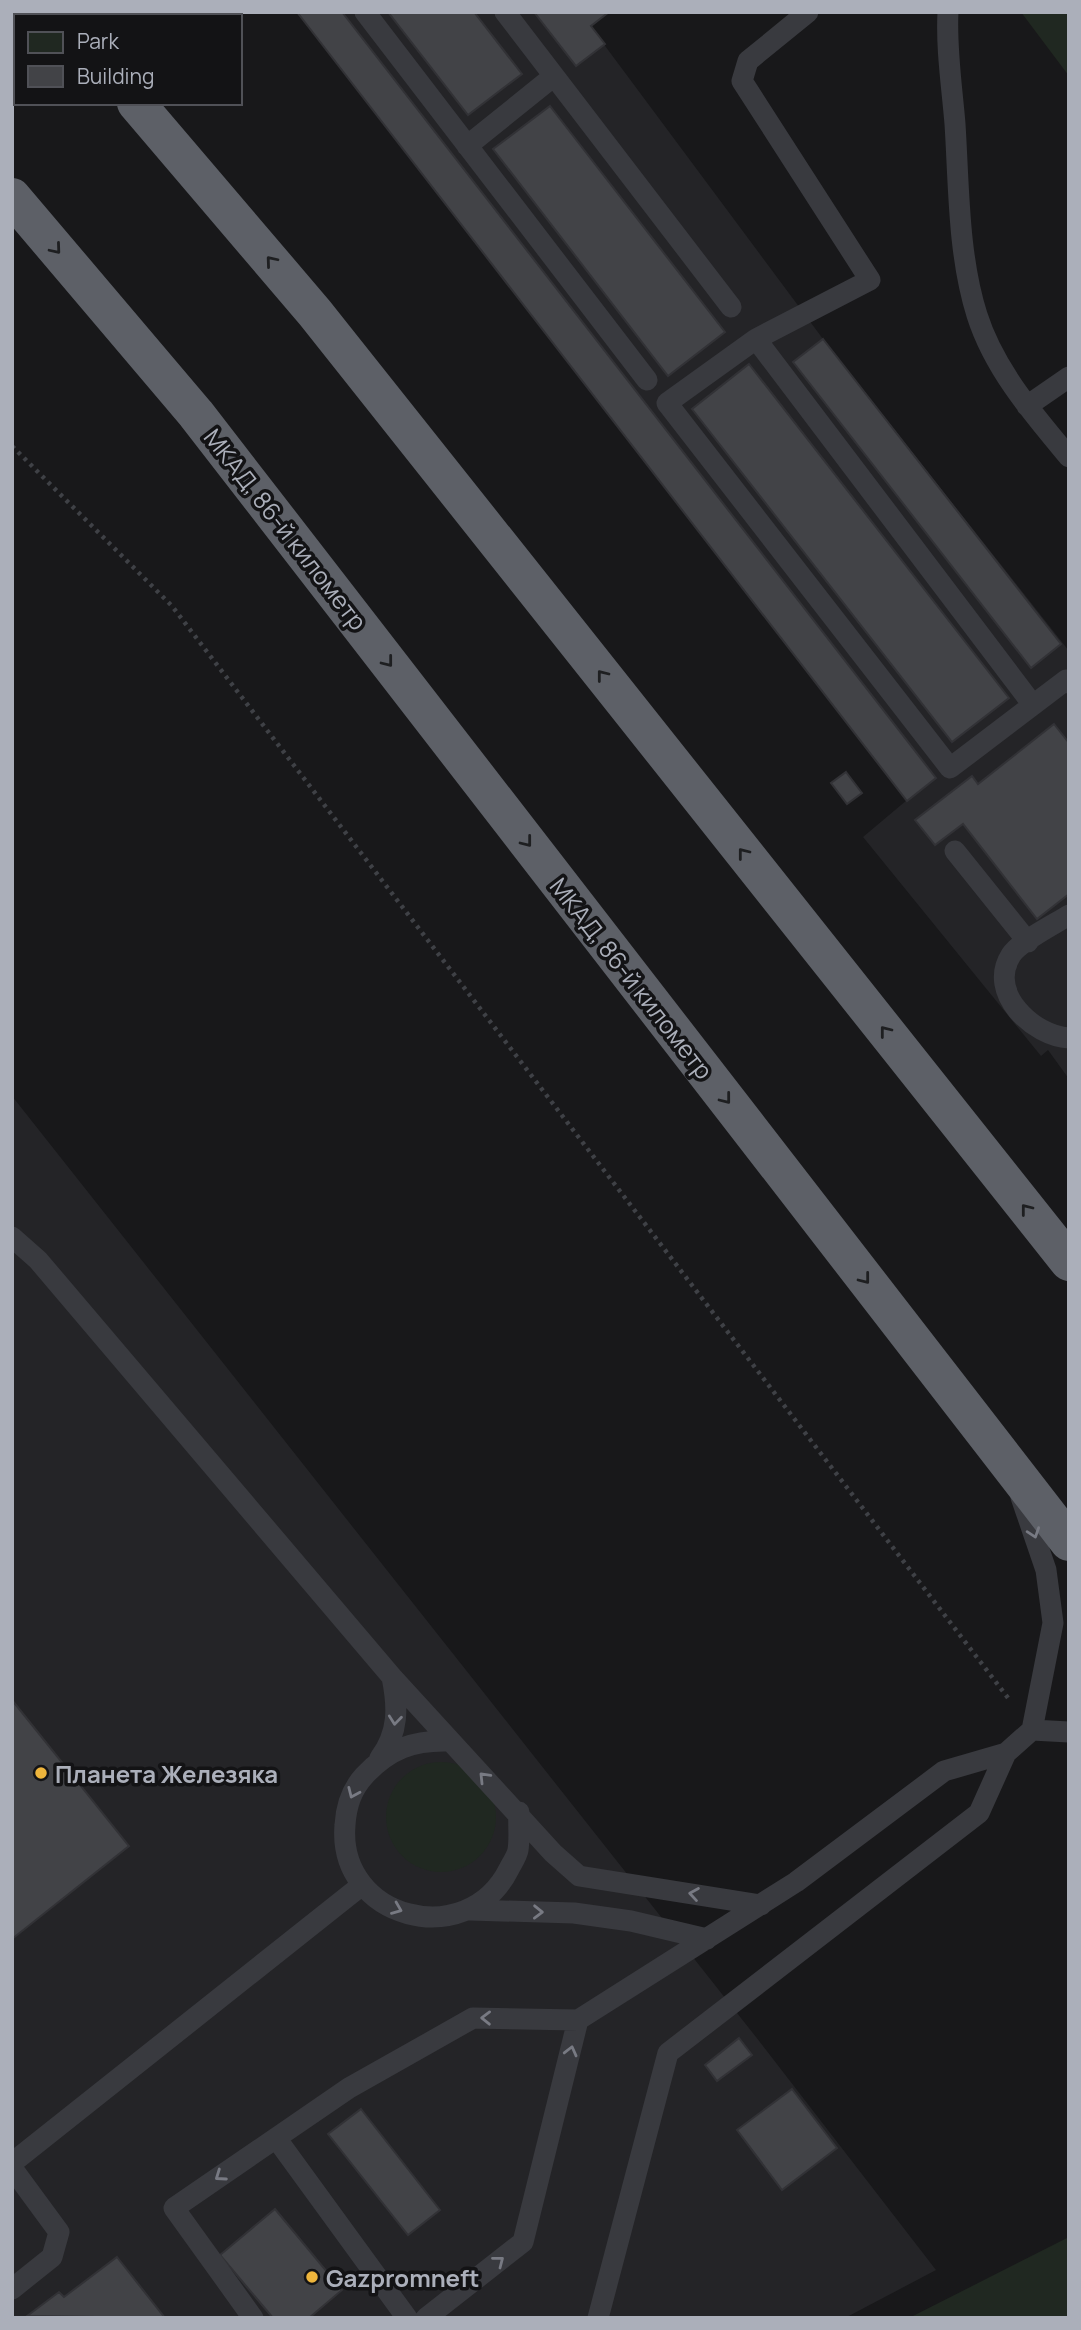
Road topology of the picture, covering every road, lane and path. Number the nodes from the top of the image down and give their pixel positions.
1 (365, 12) edge
2 (505, 12) edge
3 (808, 12) edge
4 (948, 12) edge
5 (554, 76) junction
6 (138, 105) edge
7 (467, 146) junction
8 (12, 197) edge
9 (731, 307) dead end
10 (756, 339) junction
11 (1069, 377) edge
12 (647, 380) dead end
13 (1027, 406) junction
14 (12, 446) edge
15 (1069, 457) edge
16 (1069, 683) edge
17 (1033, 705) junction
18 (956, 851) dead end
19 (1069, 915) edge
20 (1028, 942) junction
21 (1069, 1038) edge
22 (12, 1237) edge
23 (1069, 1262) edge
24 (1012, 1469) junction
25 (1069, 1542) edge
26 (392, 1677) junction
27 (1032, 1730) junction
28 (1069, 1732) edge
29 (449, 1741) junction
30 (1006, 1753) junction
31 (379, 1759) junction
32 (519, 1812) junction
33 (362, 1885) junction
34 (761, 1905) junction
35 (470, 1910) junction
36 (707, 1939) junction
37 (578, 2020) junction
38 (276, 2138) junction
39 (12, 2165) edge
40 (12, 2289) edge
41 (253, 2318) edge
42 (407, 2318) edge
43 (426, 2318) edge
44 (598, 2318) edge

1 - 7 lane
2 - 5 lane
3 - 10 lane
4 - 13 lane
5 - 7 lane
5 - 9 lane
23 -> 6 highway
7 - 12 lane
8 -> 24 highway, МКАД, 86-й километр
10 - 17 lane
10 - 17 lane
11 - 13 lane
13 - 15 lane
14 - 27 path
16 - 17 lane
18 - 20 lane
19 - 20 lane
20 - 21 lane
22 - 26 lane
24 - 25 highway, МКАД, 86-й километр
24 -> 27 lane
26 - 29 lane
26 -> 31 lane
27 - 28 lane
27 - 30 lane
29 - 31 lane
32 -> 29 lane
30 - 34 lane
30 - 44 lane
31 -> 33 lane
34 -> 32 lane
32 - 35 lane
33 -> 35 lane
33 - 39 lane
34 - 36 lane
35 -> 36 lane
36 - 37 lane
37 -> 38 lane
43 -> 37 lane
38 -> 41 lane
38 - 42 lane
39 - 40 lane

